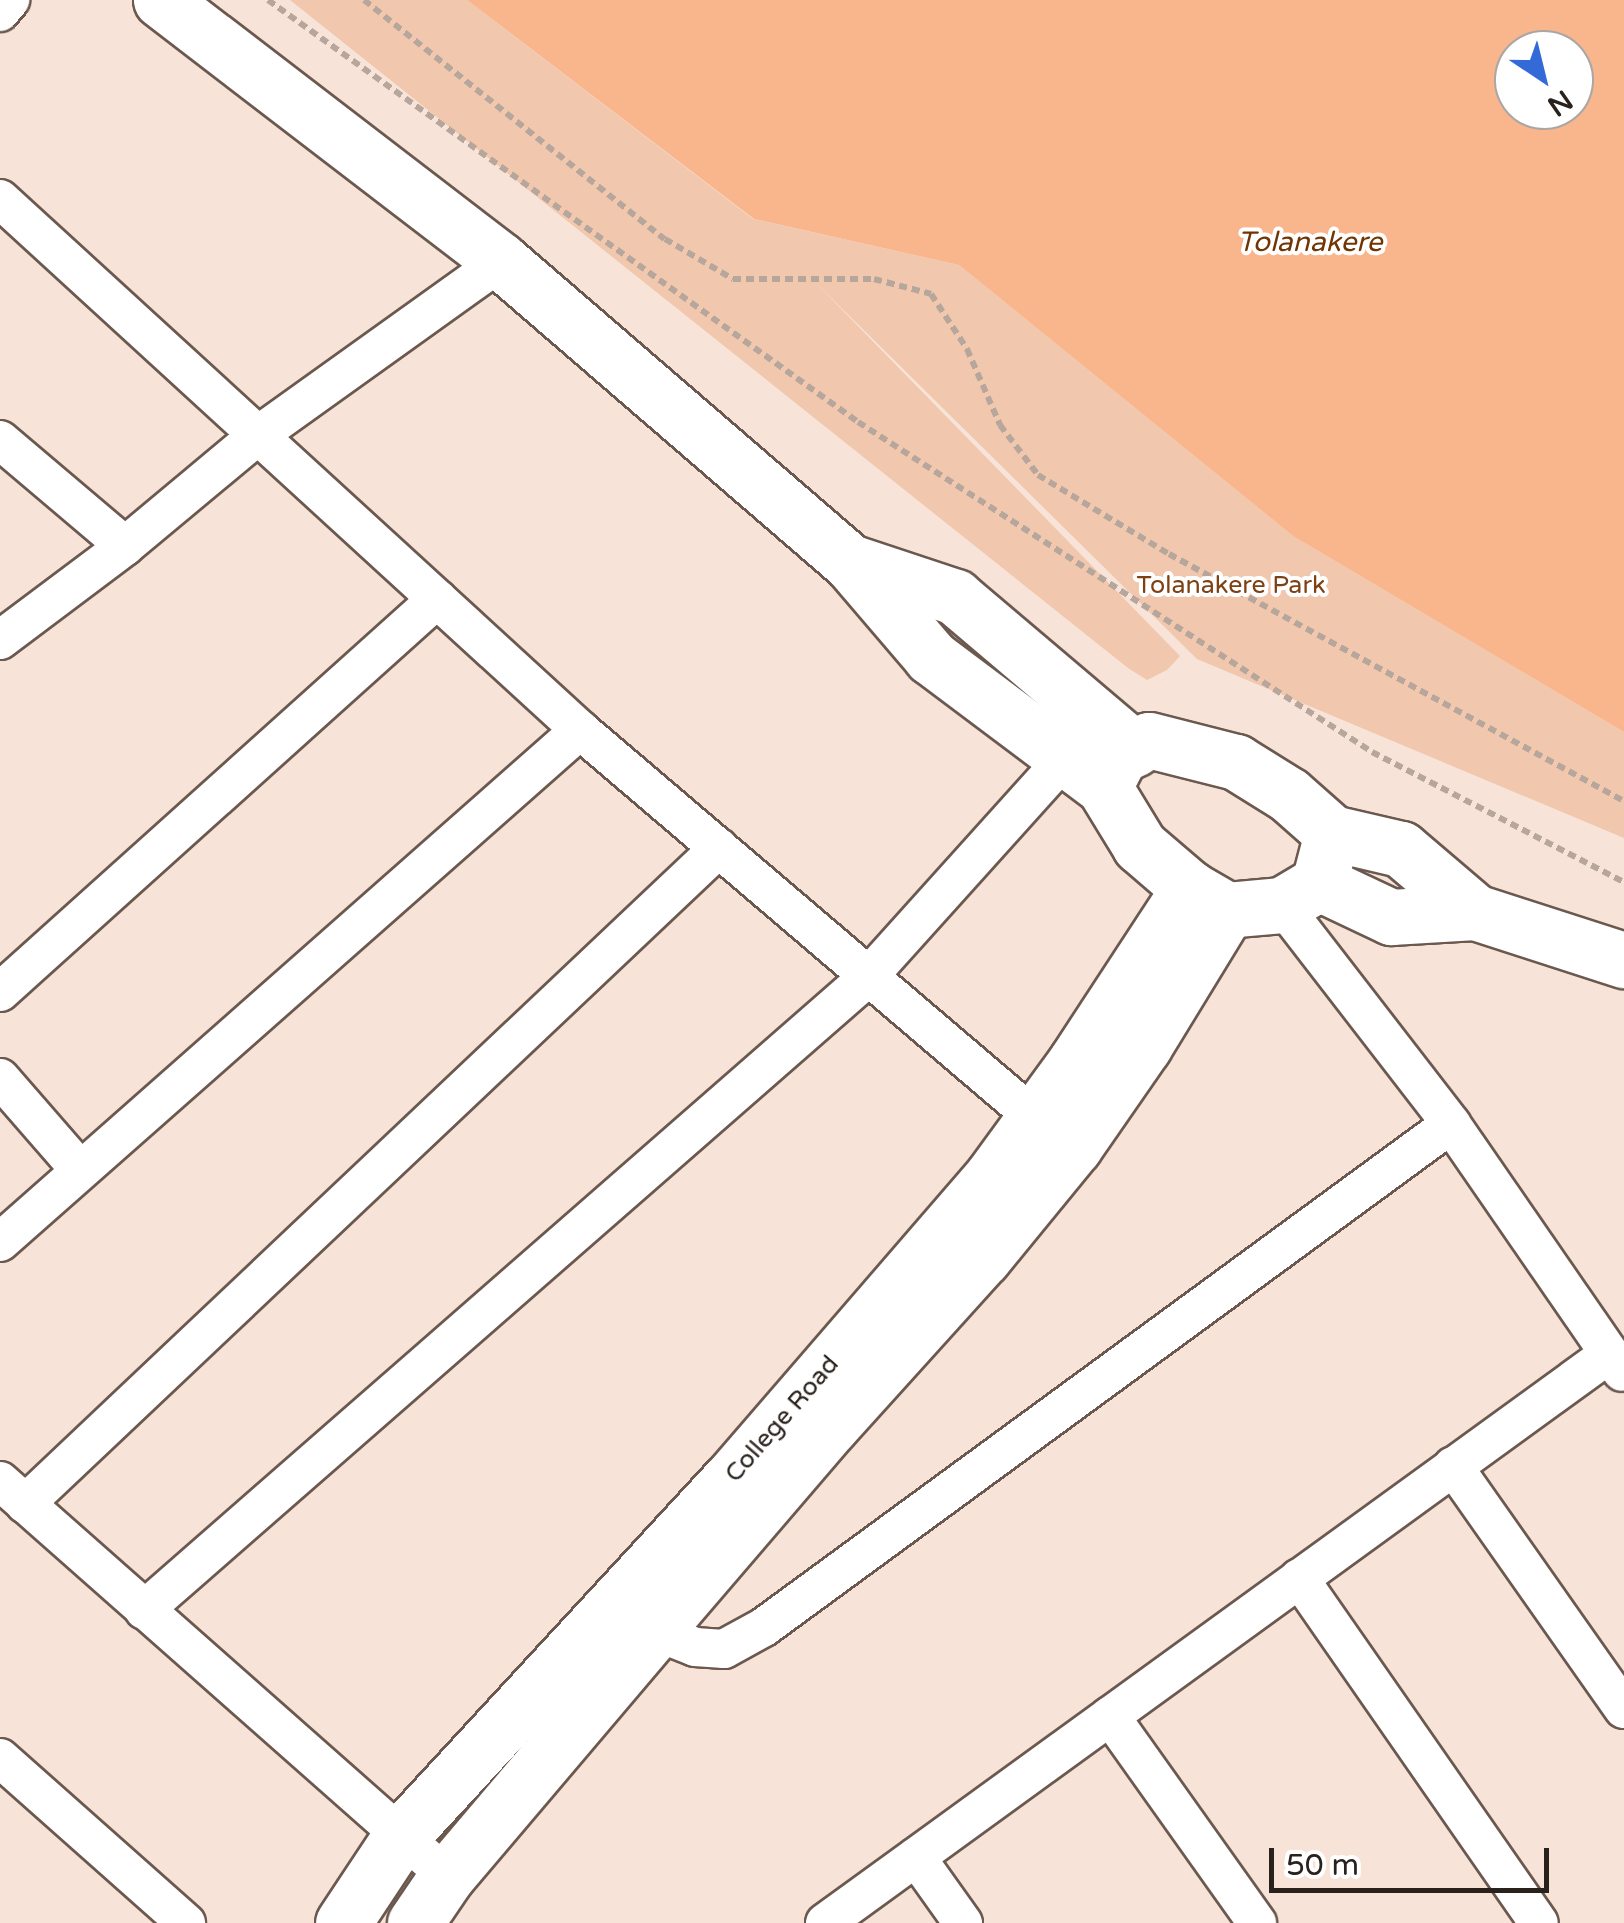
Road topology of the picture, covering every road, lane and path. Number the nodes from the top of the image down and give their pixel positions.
1 (10, 0) edge
2 (161, 0) edge
3 (268, 0) edge
4 (364, 0) edge
5 (0, 12) edge
6 (0, 199) edge
7 (500, 261) junction
8 (257, 436) junction
9 (0, 440) edge
10 (125, 546) junction
11 (436, 599) junction
12 (0, 640) edge
13 (580, 730) junction
14 (1101, 765) junction
15 (1624, 801) edge
16 (719, 848) junction
17 (1311, 874) junction
18 (1624, 882) edge
19 (1208, 899) junction
20 (1624, 960) edge
21 (867, 978) junction
22 (0, 992) edge
23 (0, 1078) edge
24 (1034, 1118) junction
25 (1451, 1124) junction
26 (80, 1170) junction
27 (0, 1242) edge
28 (1616, 1364) edge
29 (1453, 1466) junction
30 (12, 1492) edge
31 (1299, 1578) junction
32 (144, 1610) junction
33 (655, 1631) junction
34 (1624, 1709) edge
35 (1110, 1716) junction
36 (0, 1758) edge
37 (400, 1837) junction
38 (916, 1857) junction
39 (447, 1876) junction
40 (186, 1923) edge
41 (343, 1923) edge
42 (415, 1923) edge
43 (825, 1923) edge
44 (962, 1923) edge
45 (1257, 1923) edge
46 (1538, 1923) edge

1 - 5 street
2 - 7 main road
3 - 18 path
4 - 15 path
6 - 8 street
7 - 8 street
7 - 14 main road
8 - 10 street
8 - 11 street
9 - 10 street
10 - 12 street
11 - 13 street
11 - 22 street
13 - 16 street
13 - 26 street
14 - 17 main road
14 - 19 main road
14 - 21 street
16 - 21 street
16 - 30 street
17 - 19 main road
17 - 20 main road
17 - 25 street
19 - 24 main road, College Road
19 - 33 main road, College Road
21 - 24 street
21 - 32 street
23 - 26 street
24 - 37 main road, College Road
25 - 28 street
25 - 33 street
26 - 27 street
28 - 29 street
29 - 31 street
29 - 34 street
30 - 32 street
31 - 35 street
31 - 46 street
32 - 37 street
33 - 39 main road, College Road
35 - 38 street
35 - 45 street
36 - 40 street
37 - 39 street
37 - 41 main road, College Road
38 - 43 street
38 - 44 street
39 - 42 main road, College Road

